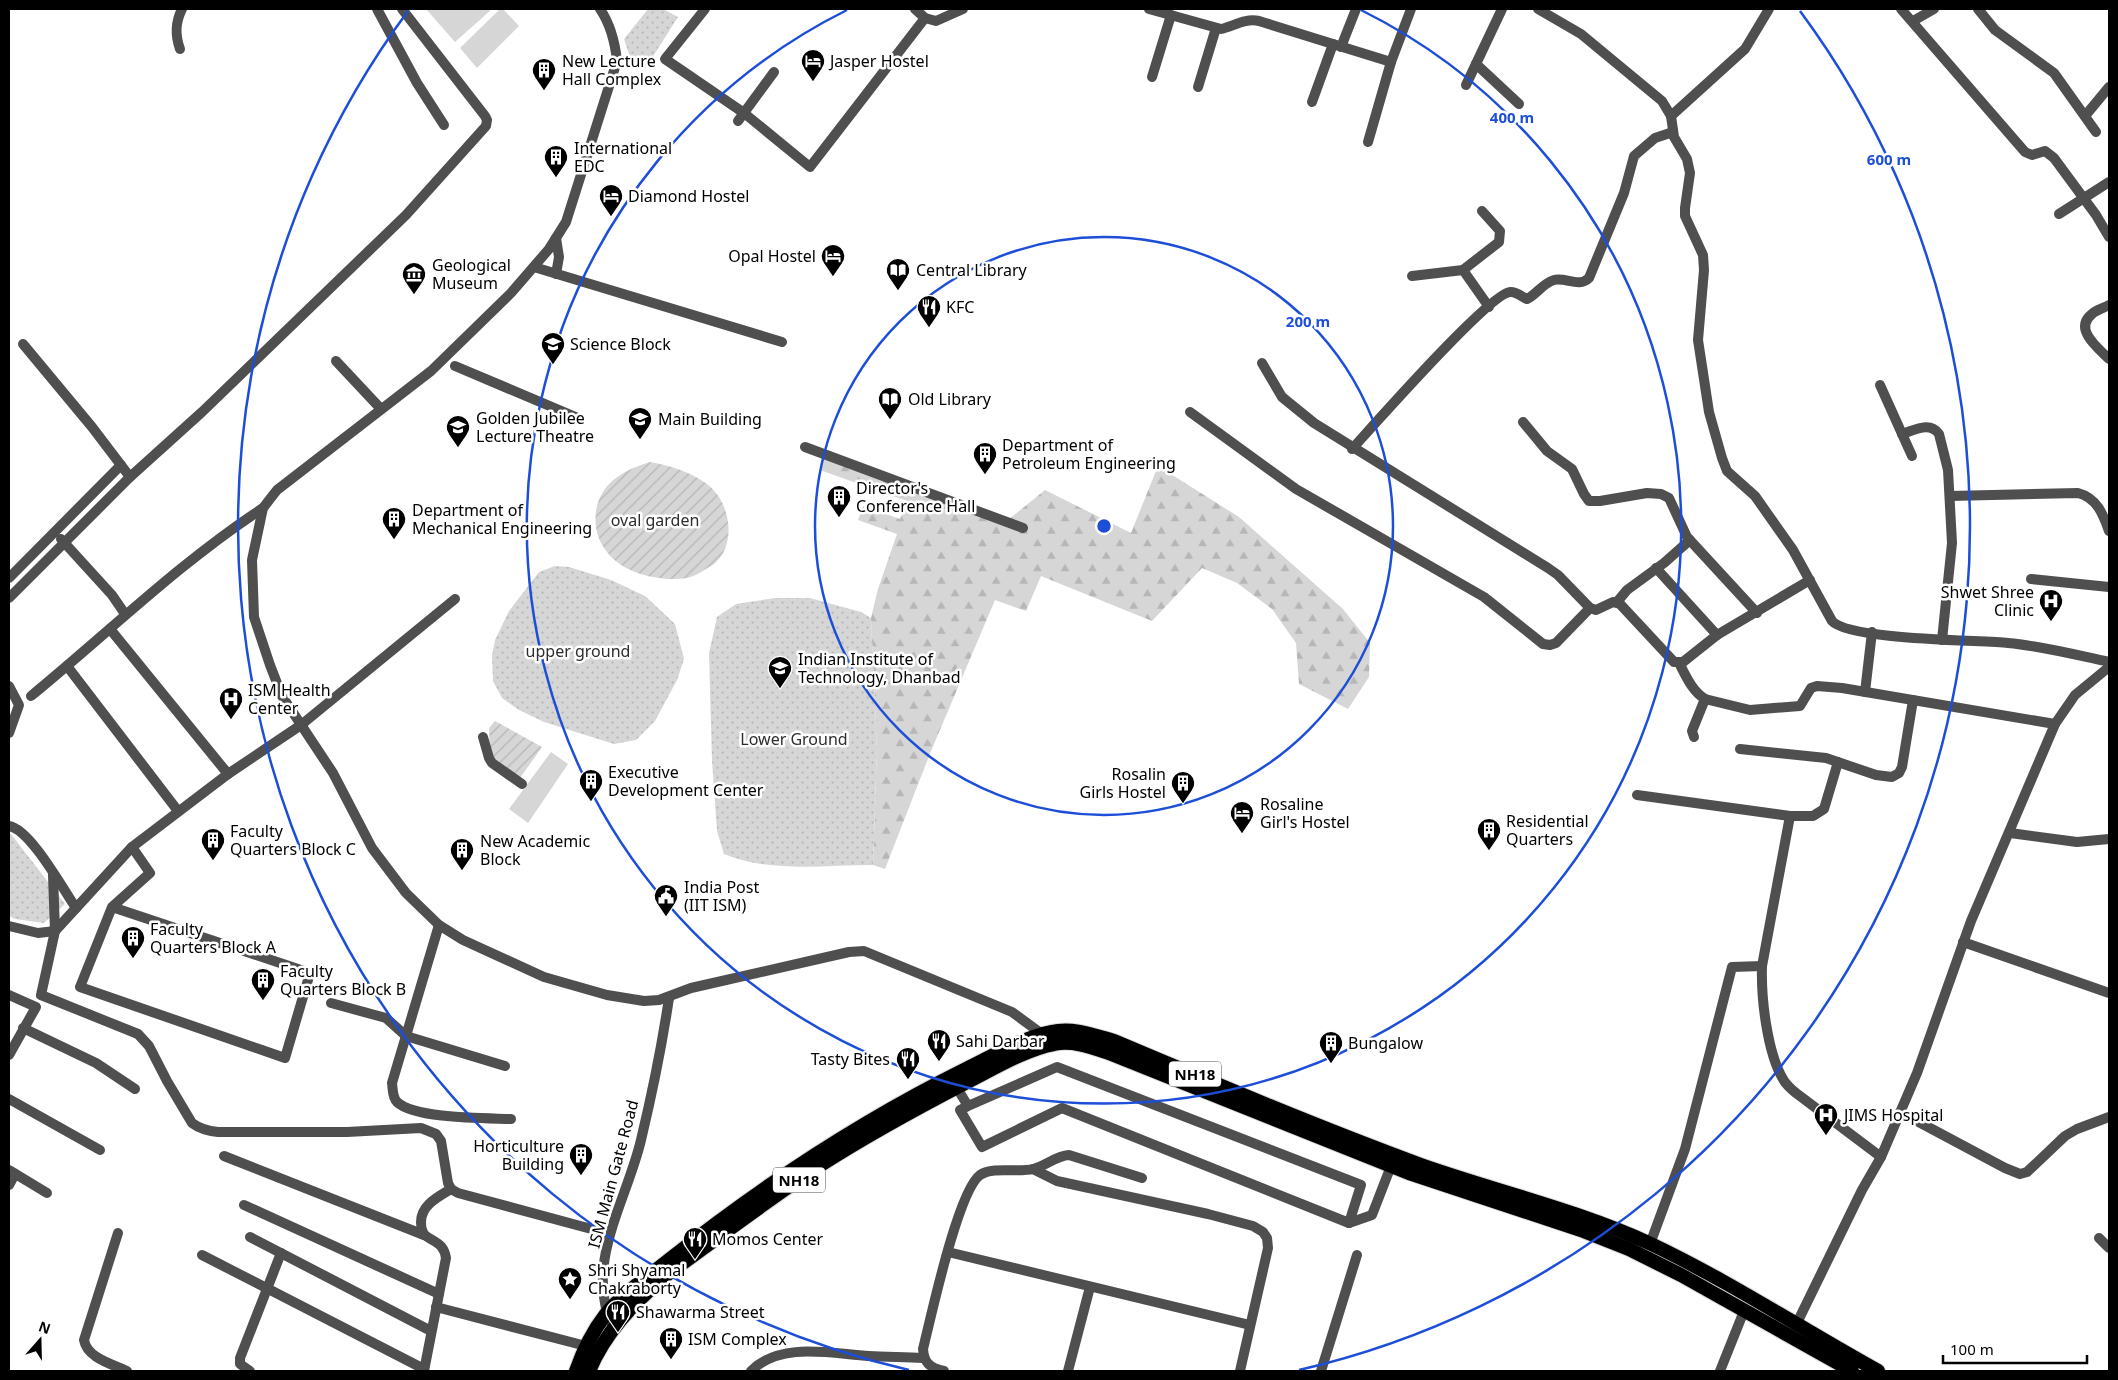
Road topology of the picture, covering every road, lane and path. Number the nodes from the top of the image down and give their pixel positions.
1 (182, 9) edge
2 (377, 9) edge
3 (402, 9) edge
4 (600, 9) edge
5 (705, 9) edge
6 (915, 9) edge
7 (963, 9) edge
8 (1149, 9) edge
9 (1356, 9) edge
10 (1411, 9) edge
11 (1502, 9) edge
12 (1538, 9) edge
13 (1769, 9) edge
14 (1901, 9) edge
15 (1934, 9) edge
16 (1978, 9) edge
17 (1171, 15) junction
18 (925, 18) junction
19 (1913, 21) junction
20 (1216, 28) junction
21 (1337, 45) junction
22 (180, 50) dead end
23 (1390, 62) junction
24 (1476, 64) junction
25 (774, 72) dead end
26 (1152, 77) dead end
27 (1466, 85) dead end
28 (1198, 87) dead end
29 (2109, 87) edge
30 (1312, 102) dead end
31 (1519, 104) dead end
32 (1671, 116) junction
33 (2085, 116) junction
34 (741, 117) junction
35 (444, 125) dead end
36 (1673, 132) junction
37 (2096, 132) dead end
38 (1368, 142) dead end
39 (2109, 182) edge
40 (2083, 198) junction
41 (1482, 211) dead end
42 (2059, 214) dead end
43 (2109, 237) edge
44 (556, 238) junction
45 (534, 267) junction
46 (1463, 270) junction
47 (556, 274) junction
48 (1412, 276) dead end
49 (2109, 305) edge
50 (1489, 307) junction
51 (782, 342) dead end
52 (23, 344) dead end
53 (2109, 358) edge
54 (336, 361) dead end
55 (1262, 362) dead end
56 (455, 366) dead end
57 (1880, 385) dead end
58 (381, 409) junction
59 (1190, 412) dead end
60 (578, 418) dead end
61 (1522, 422) dead end
62 (1902, 434) junction
63 (804, 447) dead end
64 (1352, 448) junction
65 (1912, 456) dead end
66 (121, 465) junction
67 (130, 478) junction
68 (1950, 496) junction
69 (263, 508) junction
70 (1023, 528) dead end
71 (2109, 531) edge
72 (55, 532) junction
73 (1690, 540) junction
74 (64, 543) junction
75 (1656, 568) junction
76 (9, 578) edge
77 (2031, 578) dead end
78 (1810, 580) junction
79 (2109, 587) edge
80 (9, 598) edge
81 (455, 599) dead end
82 (1617, 602) junction
83 (1590, 608) junction
84 (1757, 613) junction
85 (125, 614) junction
86 (110, 630) junction
87 (1872, 632) junction
88 (1717, 636) junction
89 (1942, 640) junction
90 (2109, 662) edge
91 (1679, 663) junction
92 (67, 666) junction
93 (2109, 667) edge
94 (9, 686) edge
95 (1865, 692) junction
96 (31, 696) dead end
97 (1705, 699) junction
98 (1913, 700) junction
99 (2055, 724) junction
100 (302, 726) junction
101 (9, 733) edge
102 (483, 737) dead end
103 (1694, 737) dead end
104 (1740, 749) dead end
105 (1838, 762) junction
106 (228, 774) junction
107 (522, 784) dead end
108 (1637, 795) dead end
109 (178, 811) junction
110 (1790, 816) junction
111 (9, 826) edge
112 (2010, 833) junction
113 (2109, 839) edge
114 (132, 847) junction
115 (53, 875) junction
116 (112, 907) junction
117 (76, 908) junction
118 (439, 925) junction
119 (9, 926) edge
120 (55, 931) junction
121 (1963, 942) junction
122 (1762, 966) junction
123 (2109, 993) edge
124 (9, 995) edge
125 (669, 998) junction
126 (331, 1003) dead end
127 (23, 1028) junction
128 (1042, 1034) junction
129 (406, 1036) junction
130 (9, 1056) edge
131 (505, 1066) dead end
132 (957, 1088) junction
133 (135, 1089) dead end
134 (9, 1099) edge
135 (968, 1106) junction
136 (1900, 1112) junction
137 (2109, 1117) edge
138 (512, 1118) dead end
139 (100, 1150) dead end
140 (224, 1156) dead end
141 (1881, 1157) junction
142 (1391, 1166) junction
143 (1033, 1170) junction
144 (12, 1172) edge
145 (1142, 1178) dead end
146 (9, 1185) edge
147 (451, 1189) junction
148 (47, 1193) dead end
149 (244, 1205) dead end
150 (1349, 1223) junction
151 (118, 1232) dead end
152 (610, 1234) junction
153 (424, 1235) junction
154 (250, 1237) dead end
155 (2100, 1238) dead end
156 (1650, 1244) junction
157 (2109, 1248) edge
158 (948, 1252) junction
159 (281, 1253) junction
160 (202, 1255) dead end
161 (1357, 1255) dead end
162 (1090, 1287) junction
163 (266, 1288) junction
164 (438, 1294) junction
165 (436, 1307) junction
166 (1744, 1310) junction
167 (606, 1314) junction
168 (1250, 1325) junction
169 (1796, 1325) junction
170 (613, 1327) junction
171 (431, 1331) junction
172 (586, 1346) junction
173 (924, 1358) junction
174 (424, 1370) edge
175 (127, 1371) edge
176 (250, 1371) edge
177 (576, 1371) edge
178 (589, 1371) edge
179 (751, 1371) edge
180 (944, 1371) edge
181 (1068, 1371) edge
182 (1240, 1371) edge
183 (1321, 1371) edge
184 (1720, 1371) edge
185 (1852, 1371) edge
186 (1878, 1371) edge

1 - 22 street
2 - 35 street
3 - 67 street
4 - 44 street
5 - 34 street
6 - 18 street
7 - 18 street
8 - 17 street
9 - 21 street
10 - 23 street
11 - 24 street
12 - 32 street
13 - 32 street
14 - 19 street
15 - 19 street
16 - 33 street
17 - 20 street
17 - 26 street
18 - 34 street
19 - 40 street
20 - 21 street
20 - 28 street
21 - 23 street
21 - 30 street
23 - 38 street
24 - 27 street
24 - 31 street
25 - 34 street
29 - 33 street
32 - 36 street
33 - 37 street
36 - 50 street
36 - 78 street
39 - 40 street
40 - 42 street
40 - 43 street
41 - 46 street
44 - 45 street
44 - 47 street
45 - 47 street
45 - 58 street
46 - 48 street
46 - 50 street
47 - 51 street
49 - 53 street
50 - 64 street
52 - 66 street
54 - 58 street
55 - 64 street
56 - 60 street
57 - 62 street
58 - 69 street
59 - 83 street
61 - 73 street
62 - 65 street
62 - 68 street
63 - 70 street
64 - 83 street
66 - 67 street
66 - 72 street
67 - 74 street
68 - 71 street
68 - 89 street
69 - 85 street
69 - 100 street
72 - 74 street
72 - 76 street
73 - 75 street
73 - 84 street
74 - 80 street
74 - 85 street
75 - 82 street
75 - 88 street
77 - 79 street
78 - 84 street
78 - 87 street
81 - 100 street
82 - 83 street
82 - 91 street
84 - 88 street
85 - 86 street
86 - 92 street
86 - 106 street
87 - 89 street
87 - 95 street
88 - 91 street
89 - 90 street
91 - 97 street
92 - 96 street
92 - 109 street
93 - 99 street
94 - 101 street
95 - 97 street
95 - 98 street
97 - 103 street
98 - 99 street
98 - 105 street
99 - 112 street
100 - 106 street
100 - 118 street
102 - 107 street
104 - 105 street
105 - 110 street
106 - 109 street
108 - 110 street
109 - 114 street
110 - 122 street
111 - 115 street
112 - 113 street
112 - 121 street
114 - 116 street
114 - 117 street
115 - 117 street
115 - 120 street
116 - 116 street
117 - 120 street
118 - 125 street
118 - 129 street
119 - 120 street
120 - 147 street
121 - 123 street
121 - 136 street
122 - 141 street
122 - 156 street
124 - 127 street
125 - 128 street
125 - 152 street, ISM Main Gate Road
126 - 129 street
127 - 130 street
127 - 133 street
128 - 156 highway, NH18
128 - 167 highway, NH18
129 - 131 street
129 - 138 street
132 - 135 street
132 - 142 highway, NH18
132 - 170 highway, NH18
134 - 139 street
135 - 150 street
135 - 150 street
136 - 137 street
136 - 141 street
140 - 153 street
141 - 169 street
142 - 150 street
142 - 166 highway, NH18
143 - 145 street
143 - 158 street
143 - 168 street
144 - 146 street
144 - 148 street
147 - 152 street
147 - 153 street
149 - 164 street
151 - 175 street
152 - 167 street, ISM Main Gate Road
153 - 164 street
154 - 159 street
155 - 157 street
156 - 169 highway, NH18
158 - 162 street
158 - 173 street
159 - 163 street
159 - 171 street
160 - 163 street
161 - 183 street
162 - 168 street
162 - 181 street
163 - 174 street
163 - 176 street
164 - 165 street
165 - 171 street
165 - 172 street
166 - 184 street
166 - 185 highway, NH18
167 - 170 street, ISM Main Gate Road
167 - 172 highway, NH18
168 - 182 street
169 - 186 highway, NH18
170 - 178 highway, NH18
171 - 174 street
172 - 177 highway, NH18
173 - 179 street
173 - 180 street

